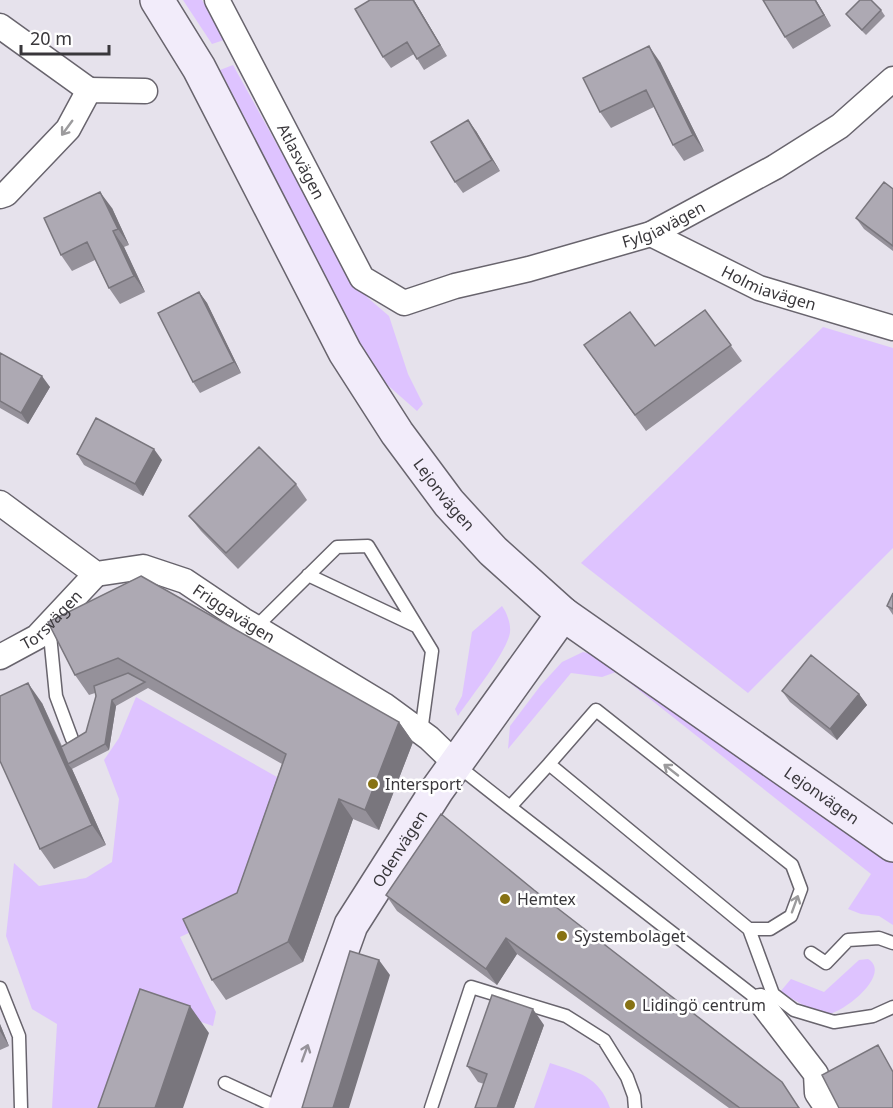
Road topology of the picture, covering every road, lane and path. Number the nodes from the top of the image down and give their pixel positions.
1 (156, 0) edge
2 (217, 0) edge
3 (0, 26) edge
4 (893, 79) edge
5 (89, 90) junction
6 (145, 91) dead end
7 (0, 196) edge
8 (651, 234) junction
9 (404, 303) joint
10 (893, 328) edge
11 (0, 503) edge
12 (96, 574) junction
13 (308, 575) junction
14 (563, 614) junction
15 (49, 624) junction
16 (416, 626) junction
17 (256, 627) junction
18 (0, 657) edge
19 (421, 732) junction
20 (72, 739) edge
21 (549, 764) junction
22 (457, 765) junction
23 (510, 807) junction
24 (893, 845) edge
25 (749, 929) junction
26 (893, 943) edge
27 (812, 953) dead end
28 (0, 988) edge
29 (760, 1001) joint
30 (893, 1007) edge
31 (225, 1083) dead end
32 (21, 1108) edge
33 (279, 1108) edge
34 (285, 1108) edge
35 (431, 1108) edge
36 (635, 1108) edge
37 (827, 1108) edge

1 - 14 street, Lejonvägen
2 - 9 street, Atlasvägen
3 - 5 street
4 - 8 street, Fylgiavägen
5 - 6 street
5 -> 7 street
8 - 9 street, Fylgiavägen
8 - 10 street, Holmiavägen
11 - 12 street
12 - 15 street, Torsvägen
12 - 17 street, Friggavägen
13 - 16 lane
13 - 16 lane
13 - 17 lane
14 - 22 street, Odenvägen
14 - 24 street, Lejonvägen
15 - 18 street, Torsvägen
15 - 20 lane
16 - 19 lane
17 - 19 street, Friggavägen
19 - 22 street, Friggavägen
21 - 23 lane
21 - 25 lane
25 -> 21 lane
22 - 23 lane
34 -> 22 street, Odenvägen
23 - 29 lane
25 - 30 lane
26 - 27 lane
28 - 32 lane
29 - 37 street
31 - 33 lane
35 - 36 lane

